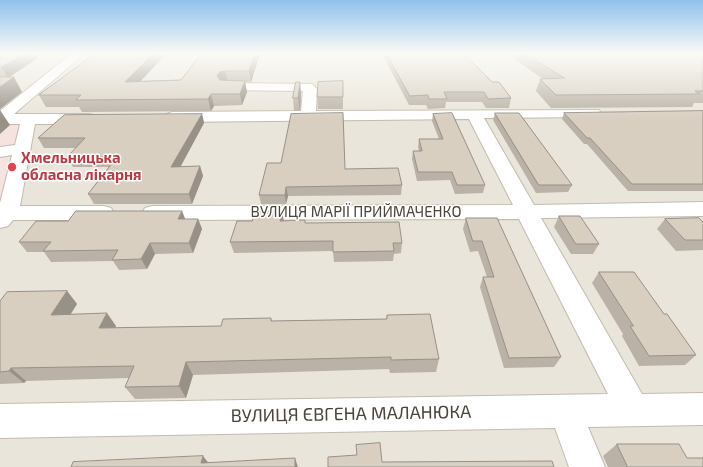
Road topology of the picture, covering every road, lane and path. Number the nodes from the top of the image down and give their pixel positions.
1 (52, 76) edge
2 (228, 87) edge
3 (608, 113) edge
4 (474, 114) junction
5 (308, 115) junction
6 (29, 118) junction
7 (101, 118) edge
8 (157, 118) edge
9 (0, 119) edge
10 (22, 149) junction
11 (0, 152) edge
12 (703, 209) edge
13 (526, 212) junction
14 (4, 217) edge
15 (633, 409) junction
16 (703, 409) edge
17 (565, 410) junction
18 (0, 421) edge
19 (587, 467) edge

1 - 9 street
2 - 5 street
3 - 4 street
4 - 5 street
4 - 13 street
5 - 8 street
6 - 7 street
6 - 9 street
6 - 10 street
10 - 11 street
10 - 14 street
12 - 13 street, ВУЛИЦЯ МАРІЇ ПРИЙМАЧЕНКО
13 - 14 street, ВУЛИЦЯ МАРІЇ ПРИЙМАЧЕНКО
13 - 15 street
15 - 16 street, ВУЛИЦЯ ЄВГЕНА МАЛАНЮКА
15 - 17 street, ВУЛИЦЯ ЄВГЕНА МАЛАНЮКА
17 - 18 street, ВУЛИЦЯ ЄВГЕНА МАЛАНЮКА
17 - 19 street

